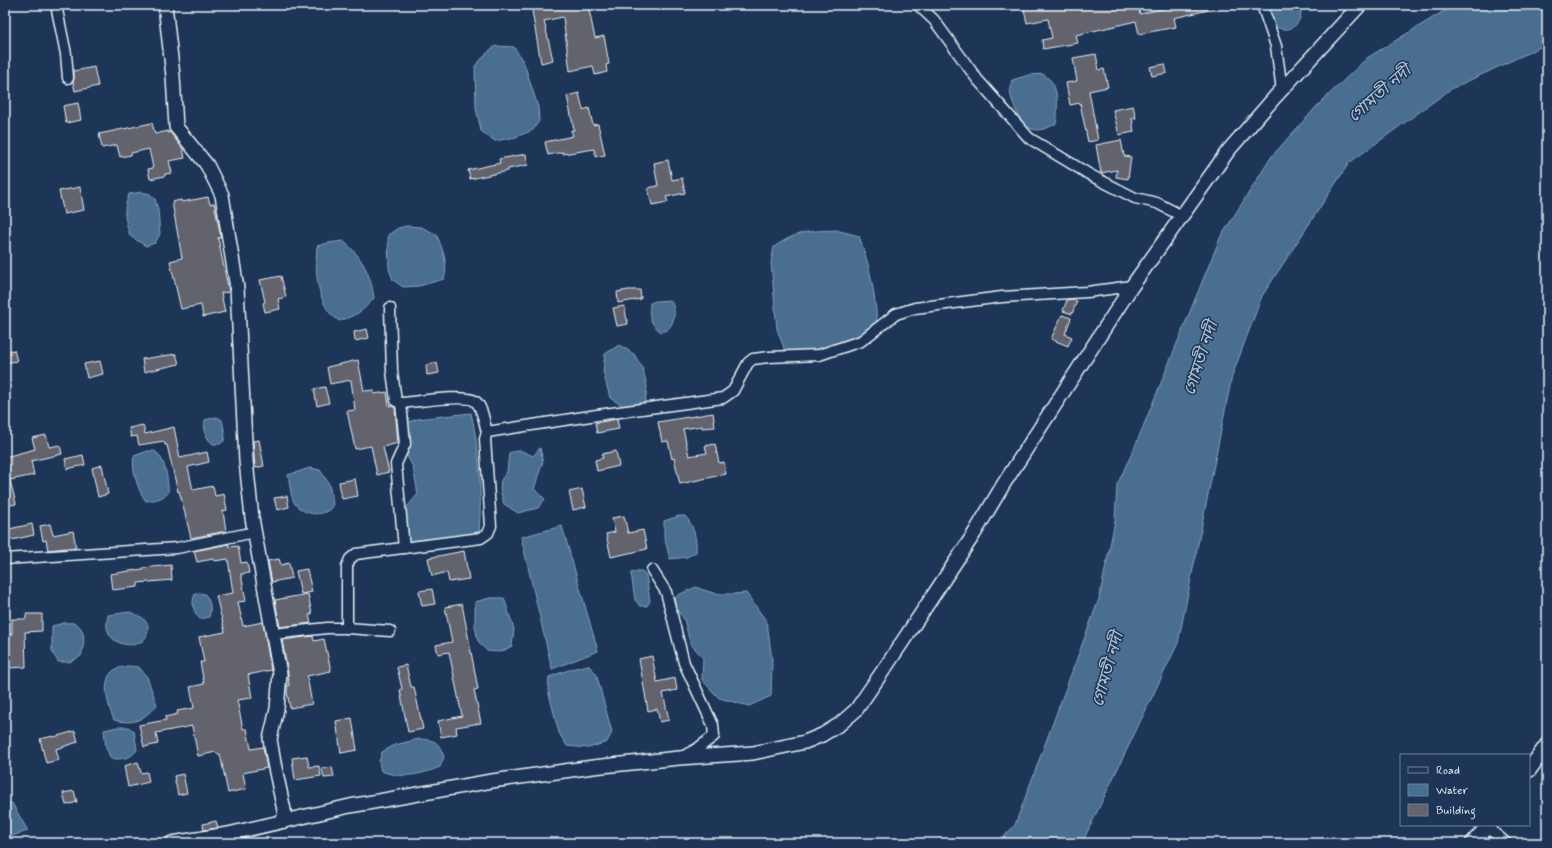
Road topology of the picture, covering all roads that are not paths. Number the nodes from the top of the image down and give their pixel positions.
1 (56, 5) edge
2 (165, 5) edge
3 (918, 5) edge
4 (1262, 5) edge
5 (1360, 5) edge
6 (68, 78) dead end
7 (1282, 90) junction
8 (1182, 216) junction
9 (1132, 286) junction
10 (390, 308) dead end
11 (401, 403) junction
12 (487, 432) junction
13 (255, 532) junction
14 (404, 548) junction
15 (5, 558) edge
16 (652, 570) dead end
17 (347, 628) junction
18 (390, 631) dead end
19 (274, 634) junction
20 (1547, 745) edge
21 (679, 758) junction
22 (1530, 769) edge
23 (284, 821) junction
24 (1488, 826) edge
25 (228, 839) edge
26 (172, 843) edge
27 (1473, 843) edge
28 (1506, 843) edge

1 - 6 street
2 - 13 street
3 - 8 street
4 - 7 street
5 - 7 street
7 - 8 street
8 - 9 street
9 - 12 street
9 - 21 street
10 - 11 street
11 - 12 street
11 - 14 street
12 - 14 street
13 - 15 street
13 - 19 street
14 - 17 street
16 - 21 street
17 - 18 street
17 - 19 street
19 - 23 street
20 - 22 main road
21 - 23 street
23 - 25 street
24 - 27 main road
24 - 28 street
25 - 26 street

